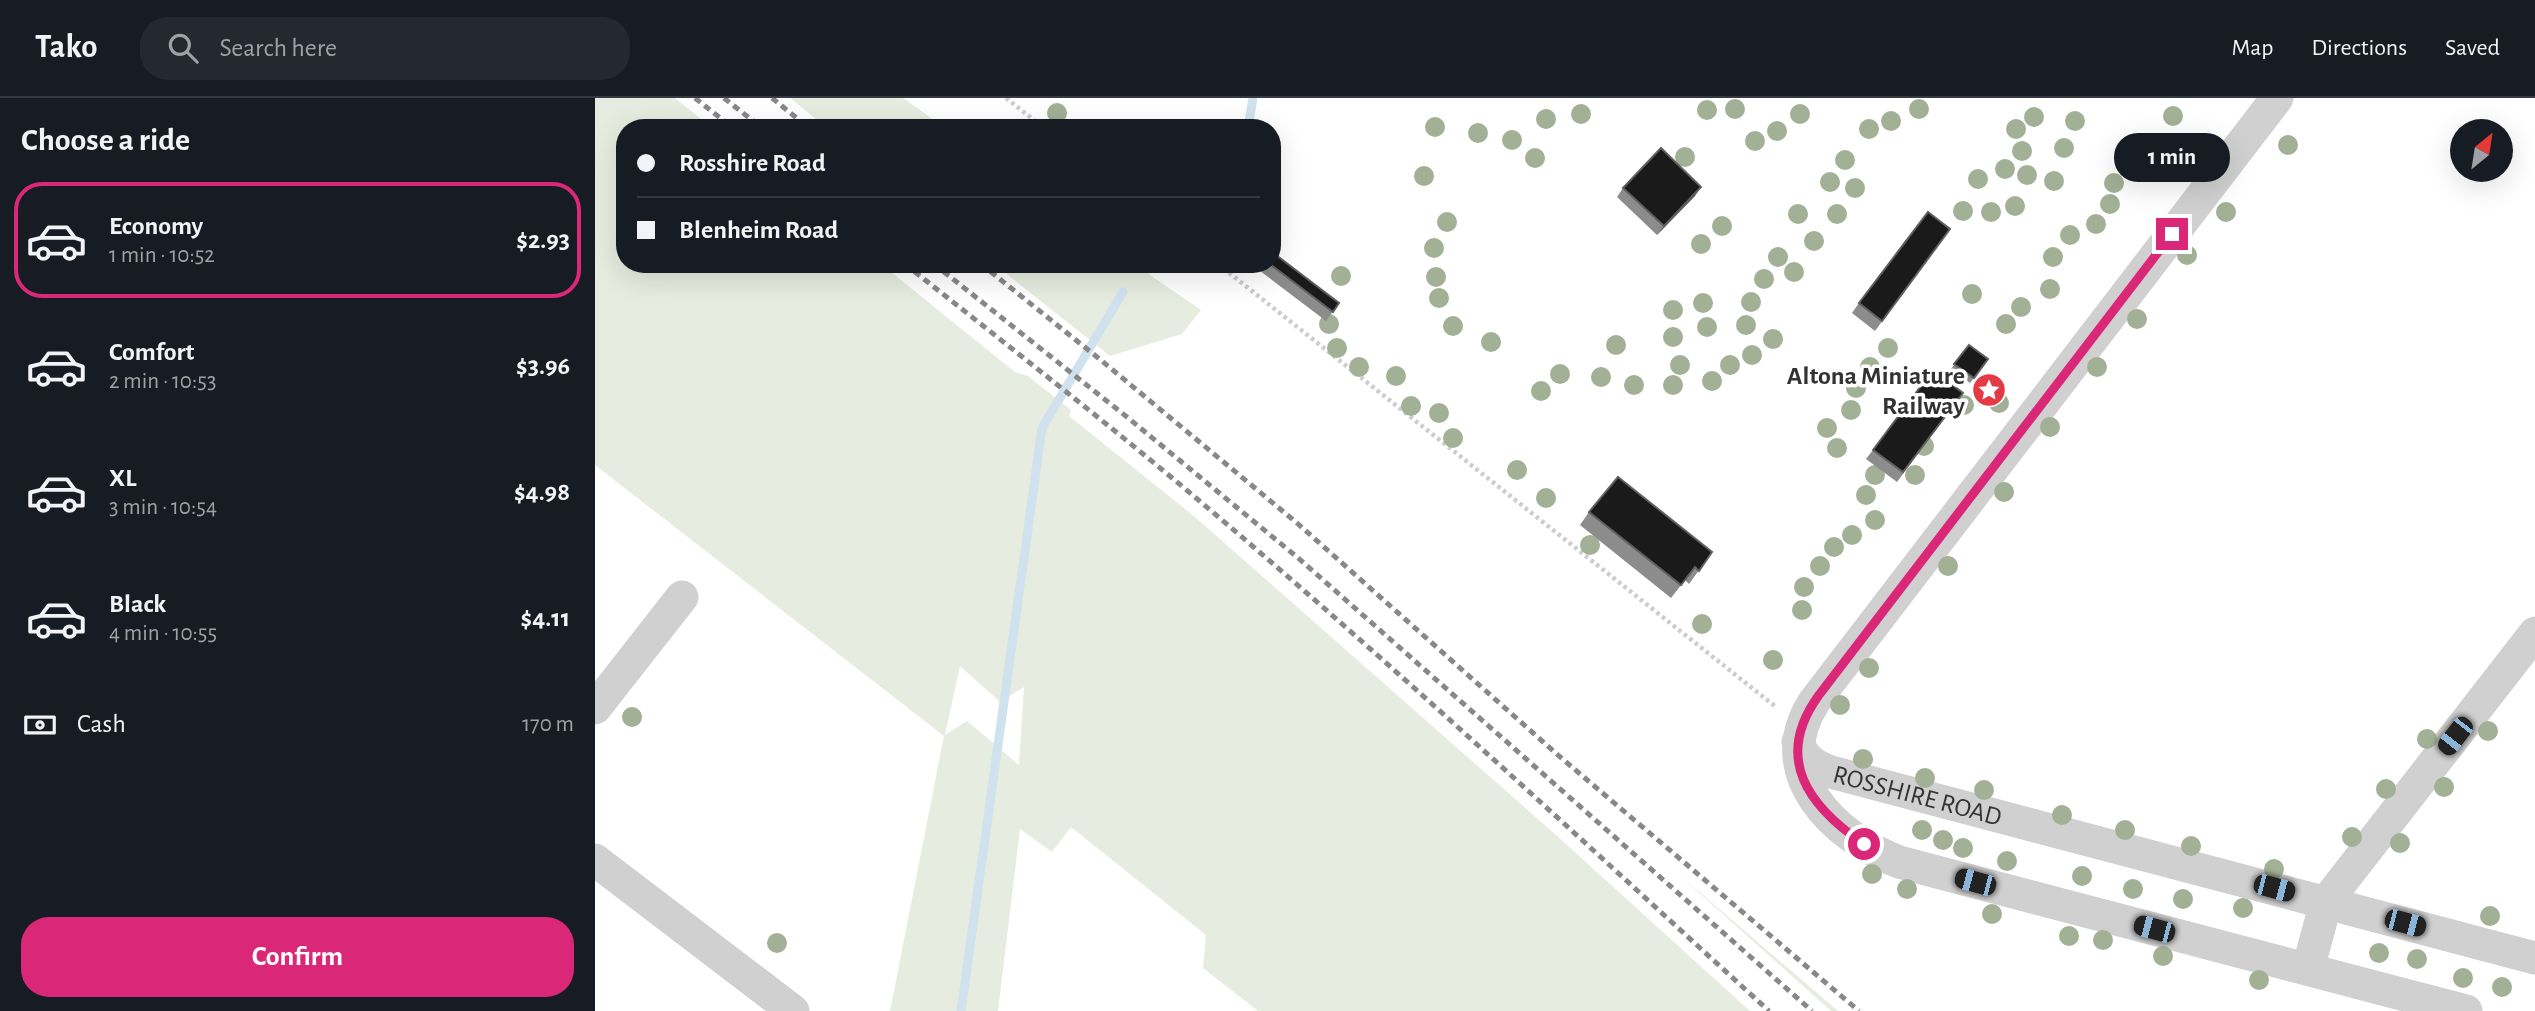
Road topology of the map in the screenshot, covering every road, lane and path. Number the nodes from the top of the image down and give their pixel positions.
1 (1006, 98) edge
2 (2277, 98) edge
3 (1033, 119) edge
4 (1229, 273) edge
5 (682, 597) dead end
6 (2535, 633) edge
7 (595, 708) edge
8 (1799, 734) junction
9 (595, 860) edge
10 (2326, 902) junction
11 (2535, 958) edge
12 (2308, 969) junction
13 (793, 1011) edge
14 (2466, 1011) edge

1 - 3 path
2 - 8 street
4 - 8 path
5 - 7 street
6 - 10 street
8 - 10 street, ROSSHIRE ROAD
8 - 12 street, ROSSHIRE ROAD
9 - 13 street
10 - 11 street, ROSSHIRE ROAD
10 - 12 street
12 - 14 street, ROSSHIRE ROAD

